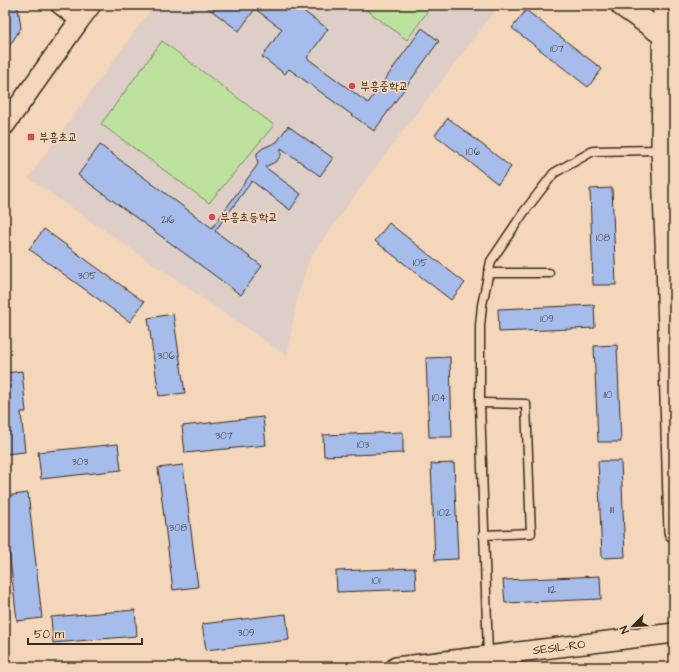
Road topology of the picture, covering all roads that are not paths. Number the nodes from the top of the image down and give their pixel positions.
1 (58, 5) edge
2 (91, 5) edge
3 (622, 5) edge
4 (663, 5) edge
5 (79, 21) junction
6 (668, 38) edge
7 (5, 125) edge
8 (660, 150) junction
9 (670, 263) edge
10 (488, 273) junction
11 (549, 273) dead end
12 (480, 403) junction
13 (674, 526) edge
14 (674, 532) edge
15 (483, 535) junction
16 (674, 633) edge
17 (488, 656) junction
18 (396, 667) edge

1 - 5 street
2 - 5 street
3 - 6 main road
4 - 6 street
5 - 7 street
6 - 8 street
8 - 9 street
8 - 10 lane
9 - 13 street
10 - 11 lane
10 - 12 lane
12 - 15 lane
12 - 15 lane
13 - 14 street
15 - 17 lane
16 - 17 street, SESIL-RO
17 - 18 street, SESIL-RO

